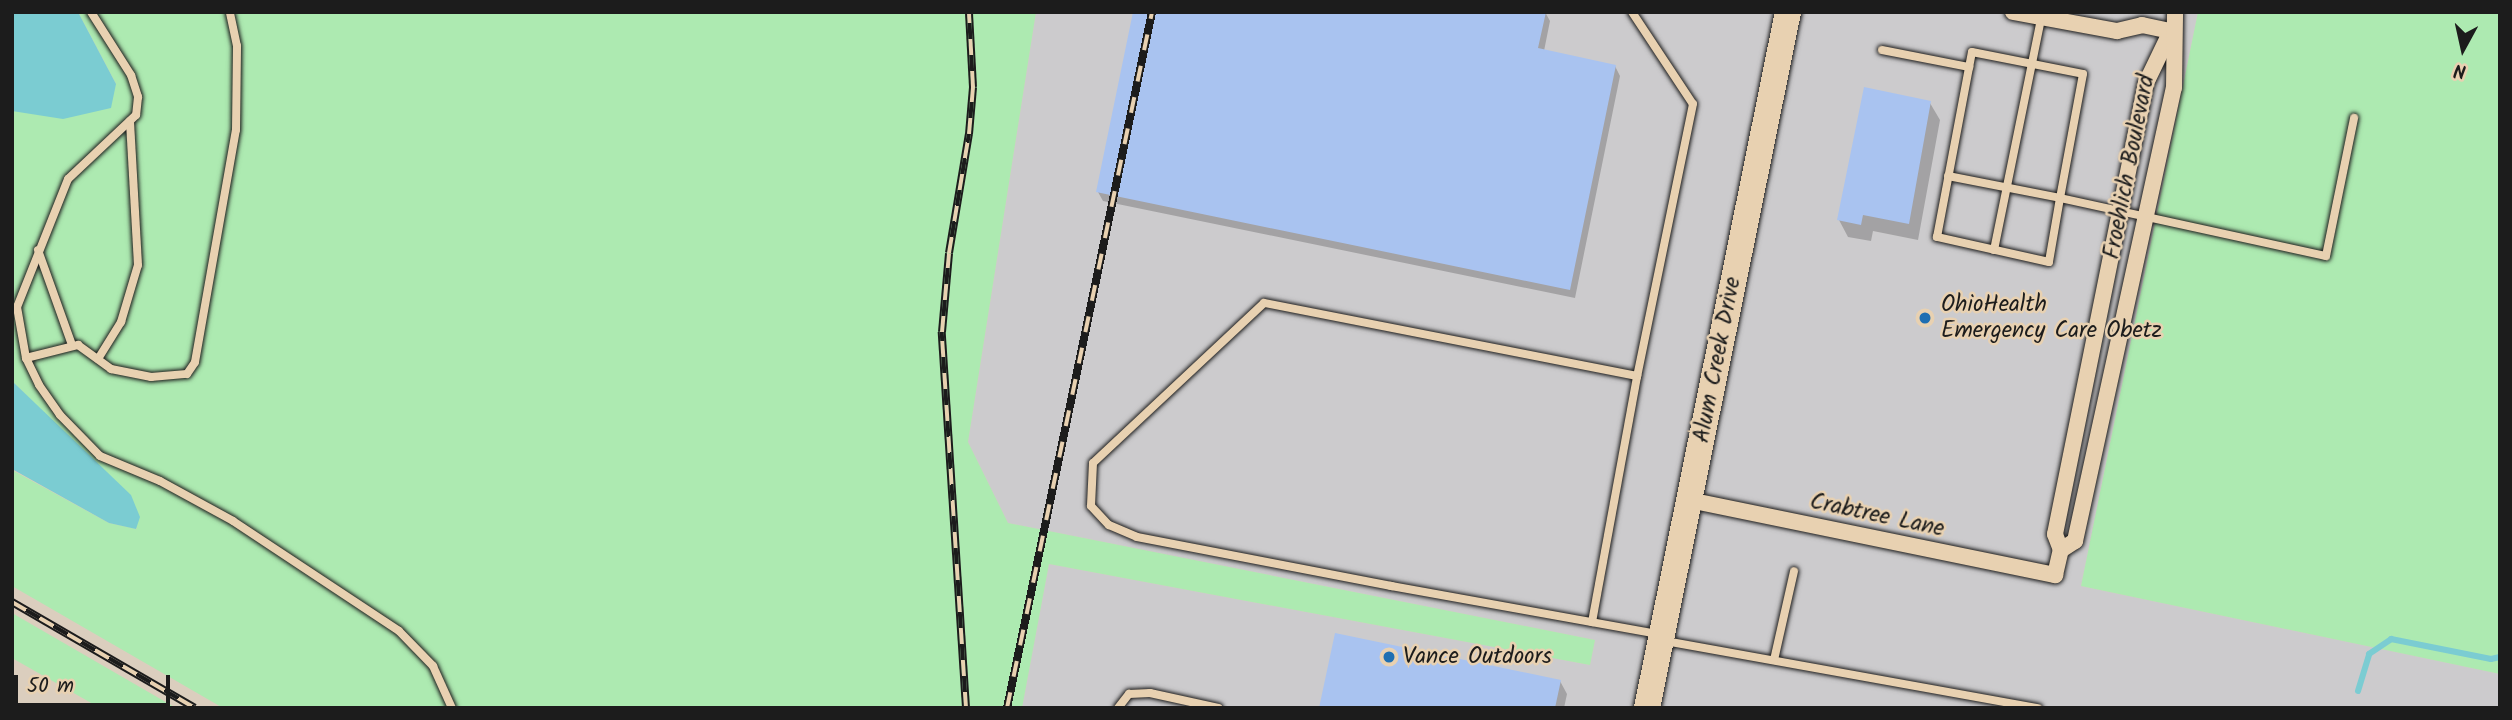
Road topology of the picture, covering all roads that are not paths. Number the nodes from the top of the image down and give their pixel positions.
1 (91, 12) edge
2 (230, 12) edge
3 (1632, 12) edge
4 (1788, 12) edge
5 (2013, 12) edge
6 (2175, 12) edge
7 (2041, 18) junction
8 (2136, 18) edge
9 (2171, 31) junction
10 (1882, 50) dead end
11 (2032, 64) junction
12 (1969, 68) junction
13 (2354, 118) dead end
14 (130, 121) junction
15 (1948, 176) junction
16 (2007, 188) junction
17 (2060, 198) junction
18 (2123, 211) junction
19 (2145, 216) junction
20 (38, 250) junction
21 (1994, 250) junction
22 (72, 345) junction
23 (26, 358) junction
24 (99, 359) junction
25 (1637, 376) junction
26 (1689, 500) junction
27 (2061, 550) junction
28 (1794, 571) dead end
29 (2055, 575) joint
30 (1592, 622) junction
31 (1661, 637) junction
32 (1774, 660) junction
33 (453, 708) edge
34 (1118, 708) edge
35 (1218, 708) edge
36 (1647, 708) edge
37 (2038, 708) edge

1 - 14 lane
2 - 24 lane
3 - 25 lane
4 - 26 main road, Alum Creek Drive
5 - 7 street
6 - 9 street, Froehlich Boulevard
7 - 8 street
7 - 11 lane
8 - 9 street
9 - 18 street, Froehlich Boulevard
9 - 19 street, Froehlich Boulevard
10 - 12 lane
11 - 12 lane
11 - 16 lane
11 - 17 lane
12 - 15 lane
13 - 19 lane
14 - 20 lane
14 - 24 lane
15 - 16 lane
15 - 21 lane
16 - 17 lane
16 - 21 lane
17 - 18 lane
17 - 21 lane
18 - 19 lane
18 - 27 street, Froehlich Boulevard
19 - 27 street, Froehlich Boulevard
20 - 22 lane
20 - 23 lane
22 - 23 lane
22 - 24 lane
23 - 33 lane
25 - 30 lane
25 - 30 lane
26 - 29 street, Crabtree Lane
26 - 31 main road, Alum Creek Drive
27 - 29 street, Froehlich Boulevard
28 - 32 lane
30 - 31 lane
31 - 32 lane
31 - 36 main road, Alum Creek Drive
32 - 37 lane
34 - 35 lane

